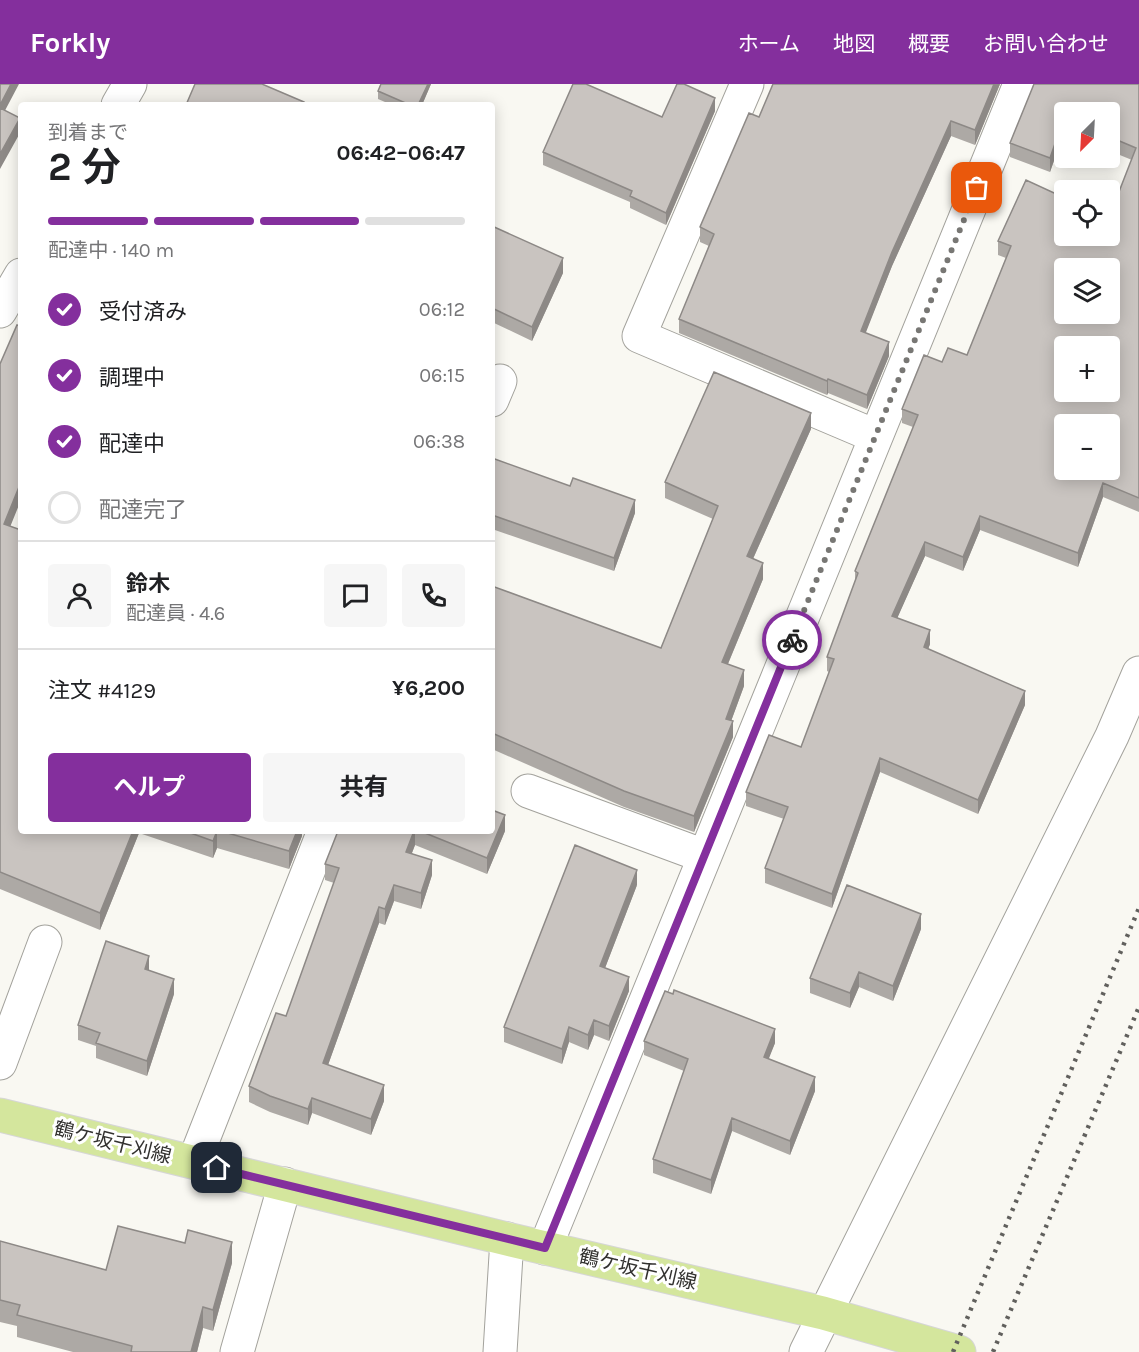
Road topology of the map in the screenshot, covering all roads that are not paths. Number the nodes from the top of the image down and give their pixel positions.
1 (130, 84) edge
2 (747, 84) edge
3 (1020, 84) edge
4 (120, 102) edge
5 (18, 280) edge
6 (0, 311) edge
7 (875, 436) junction
8 (1139, 673) edge
9 (528, 791) dead end
10 (323, 834) edge
11 (704, 856) junction
12 (45, 942) dead end
13 (0, 1063) edge
14 (0, 1115) edge
15 (194, 1162) junction
16 (285, 1184) junction
17 (507, 1239) junction
18 (545, 1248) junction
19 (824, 1313) junction
20 (237, 1352) edge
21 (501, 1352) edge
22 (806, 1352) edge
23 (959, 1352) edge

1 - 4 street
2 - 7 street
3 - 7 street
5 - 6 street
7 - 11 street
8 - 19 street
9 - 11 street
10 - 15 street
11 - 18 street
12 - 13 street
14 - 15 main road, 鶴ケ坂千刈線
15 - 16 main road, 鶴ケ坂千刈線
16 - 17 main road, 鶴ケ坂千刈線
16 - 20 street
17 - 18 main road, 鶴ケ坂千刈線
17 - 21 street
18 - 19 main road, 鶴ケ坂千刈線
19 - 22 street
19 - 23 main road, 鶴ケ坂千刈線

